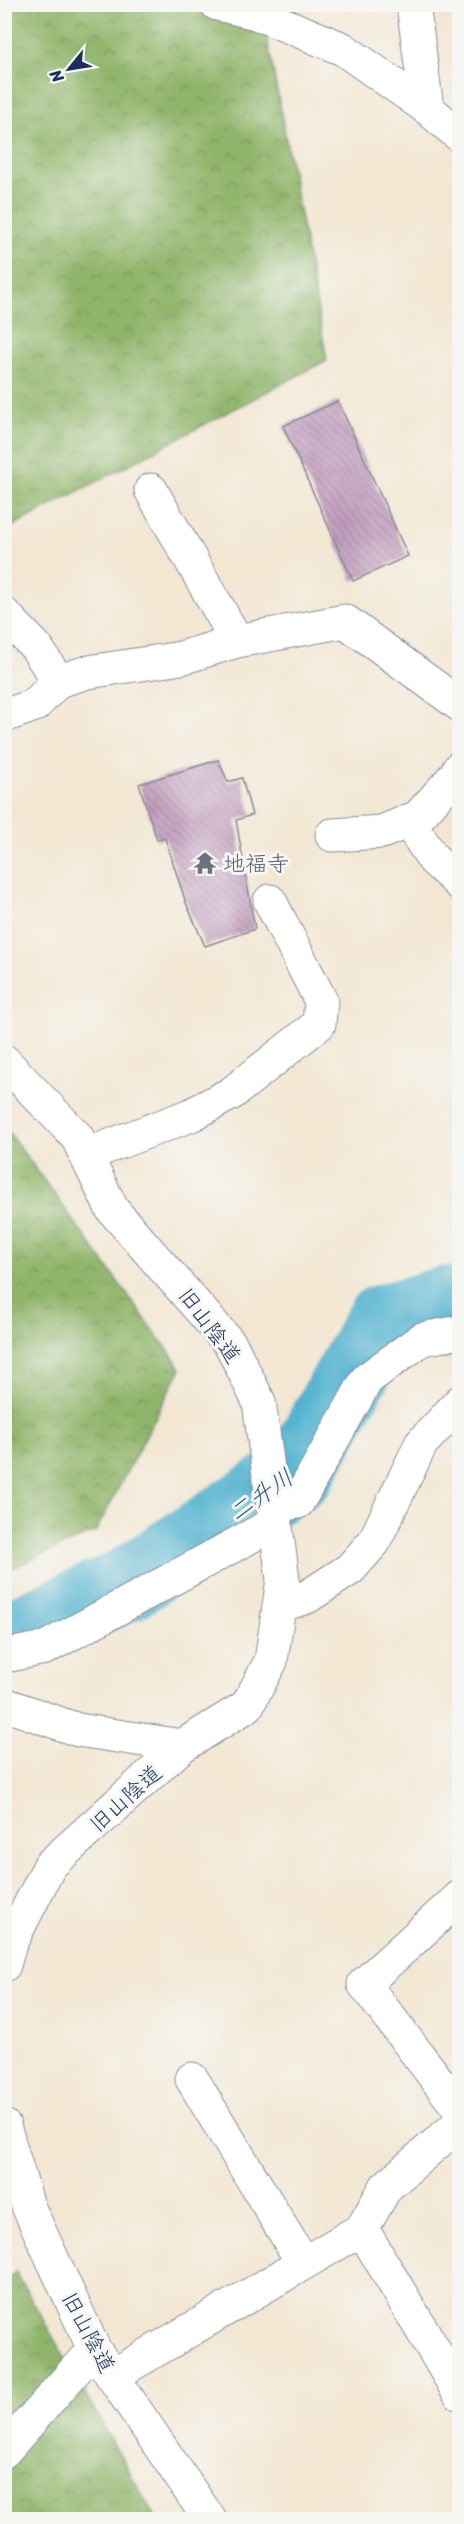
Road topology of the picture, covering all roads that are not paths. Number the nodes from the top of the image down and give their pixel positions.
1 (217, 4) edge
2 (413, 4) edge
3 (427, 108) junction
4 (459, 136) edge
5 (151, 490) dead end
6 (4, 614) edge
7 (237, 641) junction
8 (58, 681) junction
9 (459, 705) edge
10 (4, 716) edge
11 (459, 767) edge
12 (408, 821) junction
13 (332, 835) dead end
14 (459, 884) edge
15 (270, 901) dead end
16 (4, 1061) edge
17 (86, 1155) junction
18 (459, 1332) edge
19 (459, 1402) edge
20 (274, 1514) junction
21 (281, 1605) junction
22 (4, 1656) edge
23 (4, 1704) edge
24 (182, 1746) junction
25 (459, 1896) edge
26 (4, 1965) edge
27 (192, 2079) dead end
28 (459, 2110) edge
29 (459, 2123) edge
30 (4, 2126) edge
31 (15, 2202) edge
32 (362, 2229) junction
33 (303, 2264) junction
34 (94, 2349) junction
35 (112, 2376) junction
36 (459, 2394) edge
37 (4, 2451) edge
38 (210, 2520) edge

1 - 3 street
2 - 3 street
3 - 4 street
5 - 7 street
6 - 8 street
7 - 8 street
7 - 9 street
8 - 10 street
11 - 12 street
12 - 13 street
12 - 14 street
15 - 17 street
16 - 17 street, 旧山陰道
17 - 20 street, 旧山陰道
18 - 20 street
19 - 21 street
20 - 21 street, 旧山陰道
20 - 22 street
21 - 24 street, 旧山陰道
23 - 24 street
24 - 26 street, 旧山陰道
25 - 28 street
27 - 33 street
29 - 32 street
30 - 31 street, 旧山陰道
31 - 34 street, 旧山陰道
32 - 33 street
32 - 36 street
33 - 35 street
34 - 35 street, 旧山陰道
34 - 37 street
35 - 38 street, 旧山陰道

